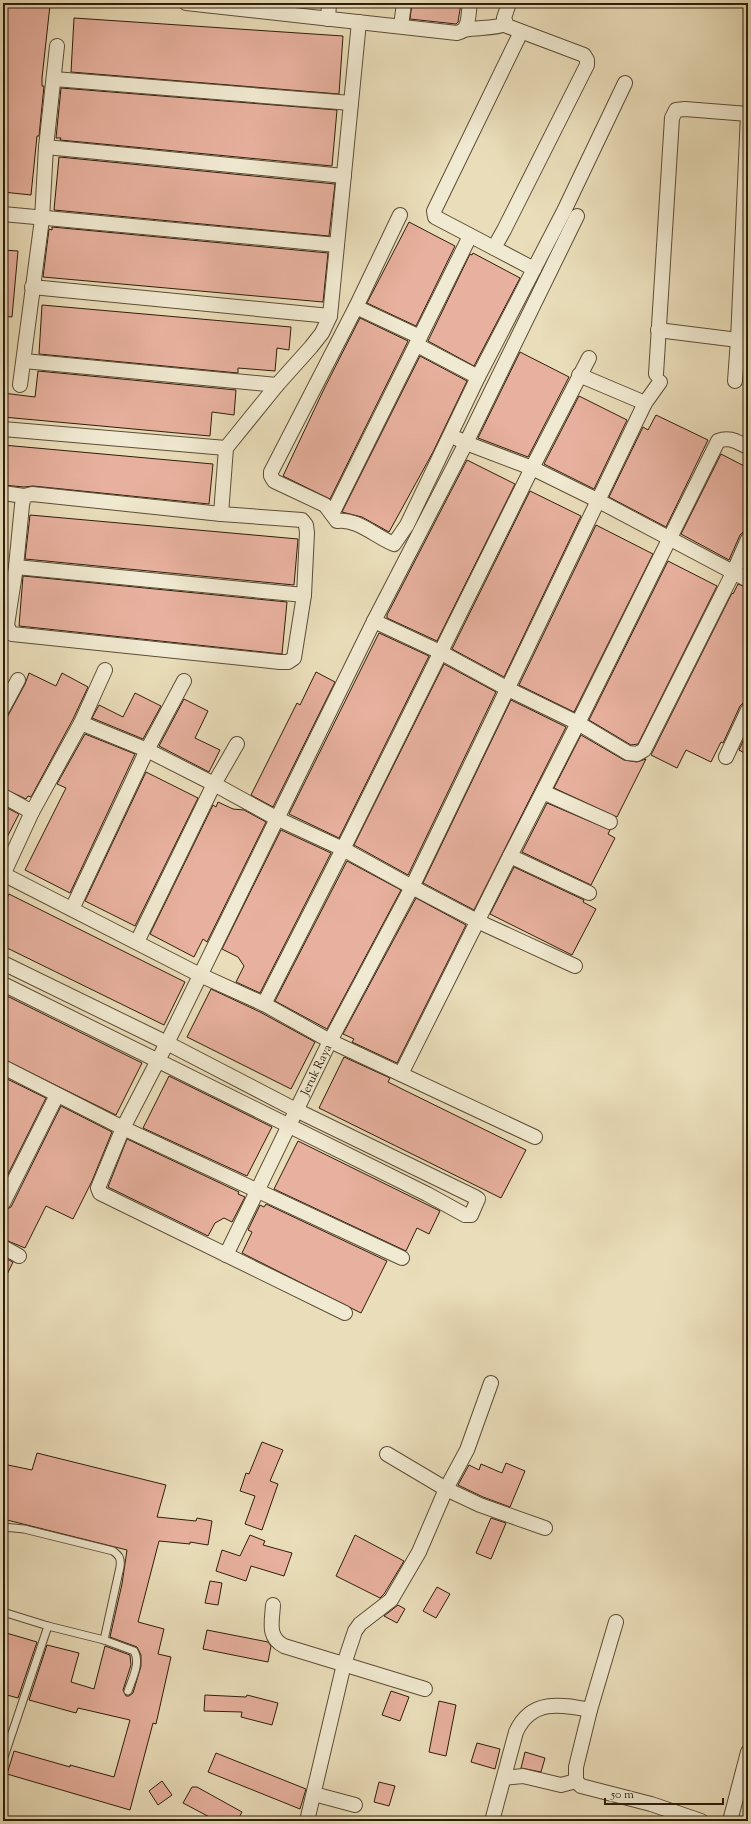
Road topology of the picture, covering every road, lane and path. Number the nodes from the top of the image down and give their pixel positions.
1 (186, 3) edge
2 (329, 3) edge
3 (404, 3) edge
4 (470, 3) edge
5 (509, 3) edge
6 (328, 19) junction
7 (358, 22) junction
8 (505, 24) junction
9 (402, 26) junction
10 (464, 30) junction
11 (522, 32) junction
12 (57, 46) dead end
13 (54, 80) junction
14 (625, 83) dead end
15 (351, 103) junction
16 (748, 114) edge
17 (46, 147) junction
18 (344, 176) junction
19 (3, 214) edge
20 (400, 215) dead end
21 (577, 216) dead end
22 (42, 219) junction
23 (470, 236) junction
24 (337, 245) junction
25 (494, 248) junction
26 (534, 269) junction
27 (32, 287) junction
28 (356, 307) junction
29 (330, 316) junction
30 (658, 330) junction
31 (743, 340) edge
32 (418, 341) junction
33 (589, 358) dead end
34 (24, 361) junction
35 (579, 375) junction
36 (478, 377) junction
37 (735, 381) dead end
38 (20, 385) dead end
39 (277, 385) junction
40 (645, 403) junction
41 (3, 428) edge
42 (451, 435) junction
43 (466, 443) junction
44 (748, 447) edge
45 (226, 448) junction
46 (532, 468) junction
47 (3, 493) edge
48 (24, 496) junction
49 (597, 500) junction
50 (221, 514) junction
51 (332, 514) junction
52 (670, 538) junction
53 (748, 539) edge
54 (16, 566) junction
55 (734, 573) junction
56 (748, 580) edge
57 (8, 592) edge
58 (304, 595) junction
59 (374, 621) junction
60 (440, 652) junction
61 (105, 670) dead end
62 (18, 680) dead end
63 (184, 681) dead end
64 (508, 689) junction
65 (3, 708) edge
66 (748, 710) edge
67 (81, 723) junction
68 (578, 723) junction
69 (236, 744) dead end
70 (147, 750) junction
71 (726, 758) dead end
72 (214, 784) junction
73 (543, 792) junction
74 (3, 796) edge
75 (32, 812) junction
76 (276, 818) junction
77 (610, 822) dead end
78 (343, 849) junction
79 (510, 856) junction
80 (3, 874) edge
81 (412, 887) junction
82 (589, 893) dead end
83 (72, 909) junction
84 (477, 921) junction
85 (137, 942) junction
86 (3, 962) edge
87 (575, 966) dead end
88 (200, 975) junction
89 (3, 984) edge
90 (264, 1004) junction
91 (330, 1041) junction
92 (167, 1042) junction
93 (158, 1061) junction
94 (3, 1067) edge
95 (401, 1074) junction
96 (57, 1095) junction
97 (296, 1110) junction
98 (288, 1126) junction
99 (123, 1128) junction
100 (535, 1137) dead end
101 (434, 1177) junction
102 (257, 1191) junction
103 (427, 1194) junction
104 (3, 1203) edge
105 (3, 1247) edge
106 (226, 1255) junction
107 (19, 1256) dead end
108 (402, 1258) dead end
109 (345, 1313) dead end
110 (491, 1383) dead end
111 (387, 1454) dead end
112 (446, 1489) junction
113 (3, 1527) edge
114 (545, 1528) dead end
115 (273, 1605) dead end
116 (3, 1612) edge
117 (616, 1622) dead end
118 (48, 1626) junction
119 (104, 1640) junction
120 (344, 1664) junction
121 (425, 1689) dead end
122 (128, 1691) dead end
123 (590, 1710) junction
124 (6, 1745) edge
125 (748, 1752) edge
126 (3, 1760) edge
127 (504, 1778) junction
128 (576, 1781) junction
129 (314, 1794) junction
130 (355, 1805) dead end
131 (307, 1821) edge
132 (492, 1821) edge
133 (700, 1821) edge
134 (730, 1821) edge

1 - 6 street
2 - 6 street
3 - 9 street
4 - 10 street
5 - 8 street
6 - 7 street
7 - 9 street
7 - 15 street
8 - 10 street
8 - 11 street
9 - 10 street
11 - 23 street
11 - 25 street
12 - 13 street
13 - 15 street
13 - 17 street
14 - 26 street
15 - 18 street
16 - 30 street
16 - 31 street
17 - 18 street
17 - 22 street
18 - 24 street
19 - 22 street
20 - 28 street
21 - 43 street
22 - 24 street
22 - 27 street
23 - 25 street
23 - 32 street
24 - 29 street
25 - 26 street
26 - 36 street
27 - 29 street
27 - 34 street
28 - 32 street
28 - 51 street
29 - 39 street
30 - 31 street
30 - 40 street, Jeruk Raya
31 - 37 street
32 - 36 street
32 - 51 street
33 - 35 street
34 - 38 street
34 - 39 street
35 - 40 street
35 - 46 street
36 - 42 street
39 - 45 street
40 - 49 street, Jeruk Raya
41 - 45 street
42 - 43 street
42 - 51 street
43 - 46 street
43 - 59 street
44 - 52 street
45 - 50 street
46 - 49 street
46 - 60 street
47 - 48 street
48 - 50 street
48 - 54 street
49 - 52 street
49 - 64 street, Jeruk Raya
50 - 58 street
52 - 55 street
52 - 68 street
53 - 55 street
54 - 57 street
54 - 58 street
55 - 56 street
55 - 68 street
57 - 58 street
59 - 60 street
59 - 76 street
60 - 64 street
60 - 78 street
61 - 67 street
62 - 65 street
63 - 70 street
64 - 68 street
64 - 81 street, Jeruk Raya
66 - 71 street
67 - 70 street
67 - 75 street
68 - 73 street
69 - 72 street
70 - 72 street
70 - 83 street
72 - 76 street
72 - 85 street
73 - 77 street
73 - 79 street
74 - 75 street
75 - 80 street
76 - 78 street
76 - 88 street
78 - 81 street
78 - 90 street
79 - 82 street
79 - 84 street
80 - 83 street
81 - 84 street
81 - 91 street, Jeruk Raya
83 - 85 street
84 - 87 street
84 - 95 street
85 - 88 street
86 - 92 street
88 - 90 street
88 - 92 street
89 - 93 street
90 - 91 street
91 - 95 street
91 - 97 street, Jeruk Raya
92 - 93 street
92 - 97 street
93 - 98 street
93 - 99 street
94 - 96 street
95 - 100 street
96 - 99 street
96 - 104 street
97 - 98 street, Jeruk Raya
97 - 101 street
98 - 102 street, Jeruk Raya
98 - 103 street
99 - 102 street
99 - 106 street
101 - 103 street
101 - 103 street
102 - 106 street, Jeruk Raya
102 - 108 street
105 - 107 street
106 - 109 street
110 - 112 street
111 - 112 street
112 - 114 street
112 - 120 street
113 - 119 lane
115 - 120 street
116 - 118 lane
117 - 123 street
118 - 119 lane
118 - 124 lane
119 - 122 lane
120 - 121 street
120 - 129 street
123 - 127 street
123 - 128 street
124 - 126 lane
125 - 134 street
127 - 128 street
127 - 132 street
128 - 133 street
129 - 130 street
129 - 131 street

